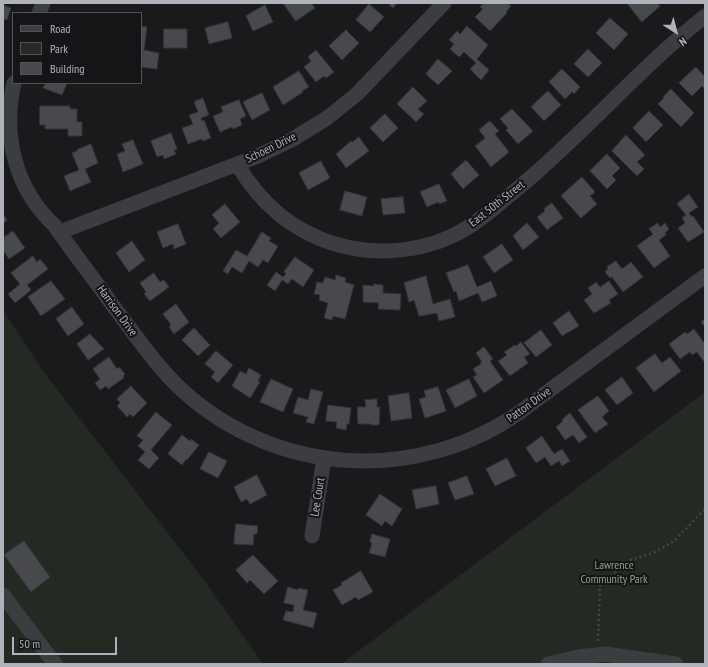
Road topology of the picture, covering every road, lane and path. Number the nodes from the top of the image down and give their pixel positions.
1 (444, 3) edge
2 (705, 16) edge
3 (14, 84) edge
4 (237, 164) junction
5 (60, 232) junction
6 (705, 276) edge
7 (324, 458) junction
8 (705, 509) edge
9 (312, 536) dead end
10 (3, 595) edge
11 (597, 655) junction
12 (55, 664) edge
13 (548, 664) edge
14 (676, 664) edge

1 - 4 street, Schoen Drive
2 - 4 street, East 50th Street
3 - 5 street, Harrison Drive
4 - 5 street, Schoen Drive
5 - 7 street, Harrison Drive
6 - 7 street, Patton Drive
7 - 9 street, Lee Court
8 - 11 path
10 - 12 street
11 - 13 street
11 - 14 street

